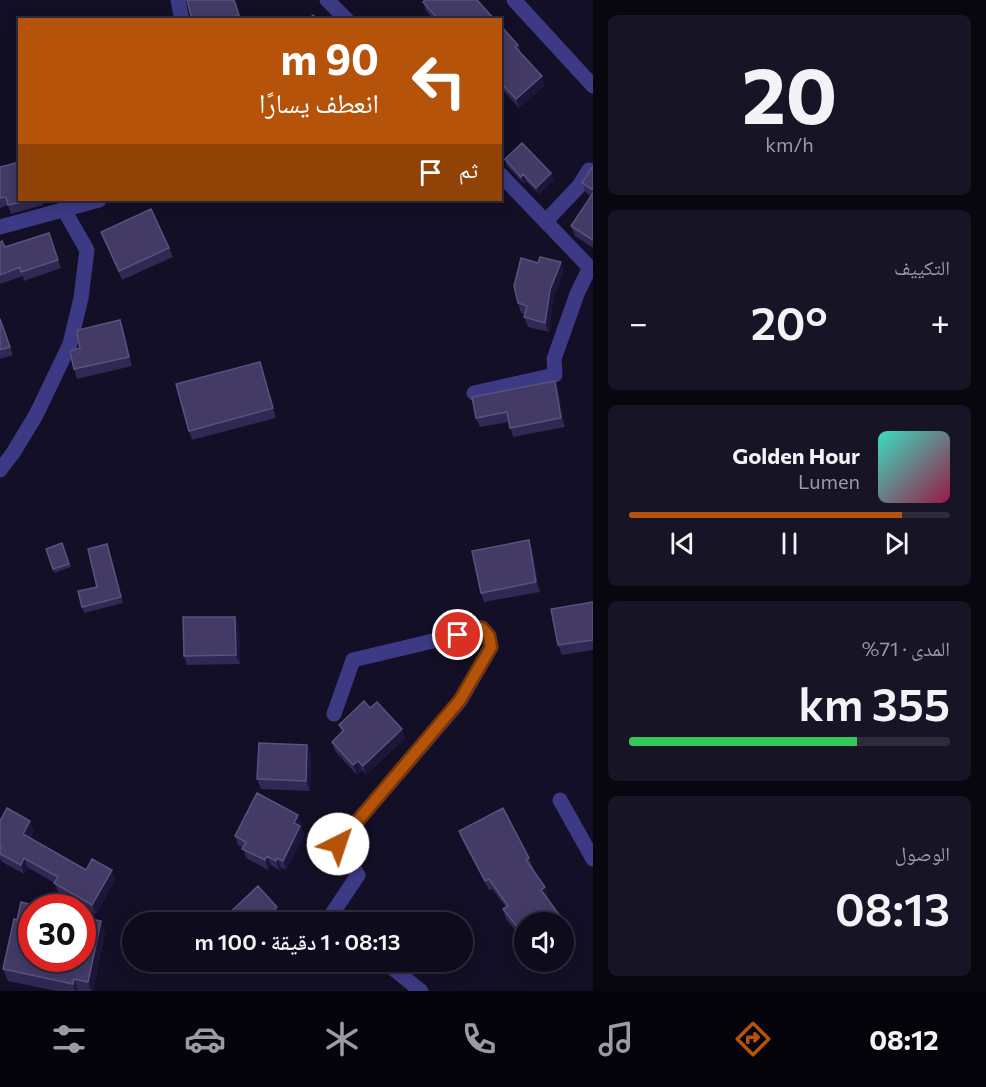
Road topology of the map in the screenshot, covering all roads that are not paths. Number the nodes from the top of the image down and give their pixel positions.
1 (178, 0) edge
2 (327, 0) edge
3 (514, 0) edge
4 (182, 18) edge
5 (345, 18) edge
6 (593, 86) edge
7 (589, 170) edge
8 (502, 176) edge
9 (96, 201) edge
10 (64, 210) junction
11 (546, 221) junction
12 (0, 227) edge
13 (591, 269) edge
14 (474, 393) dead end
15 (0, 470) edge
16 (334, 714) dead end
17 (560, 800) dead end
18 (593, 859) edge
19 (333, 912) edge
20 (397, 972) edge
21 (421, 991) edge

1 - 4 street
2 - 5 street
3 - 6 street
7 - 11 street
8 - 11 street
9 - 10 street
10 - 12 street
10 - 15 street
11 - 13 street
13 - 14 street
16 - 19 street
17 - 18 street
20 - 21 street

